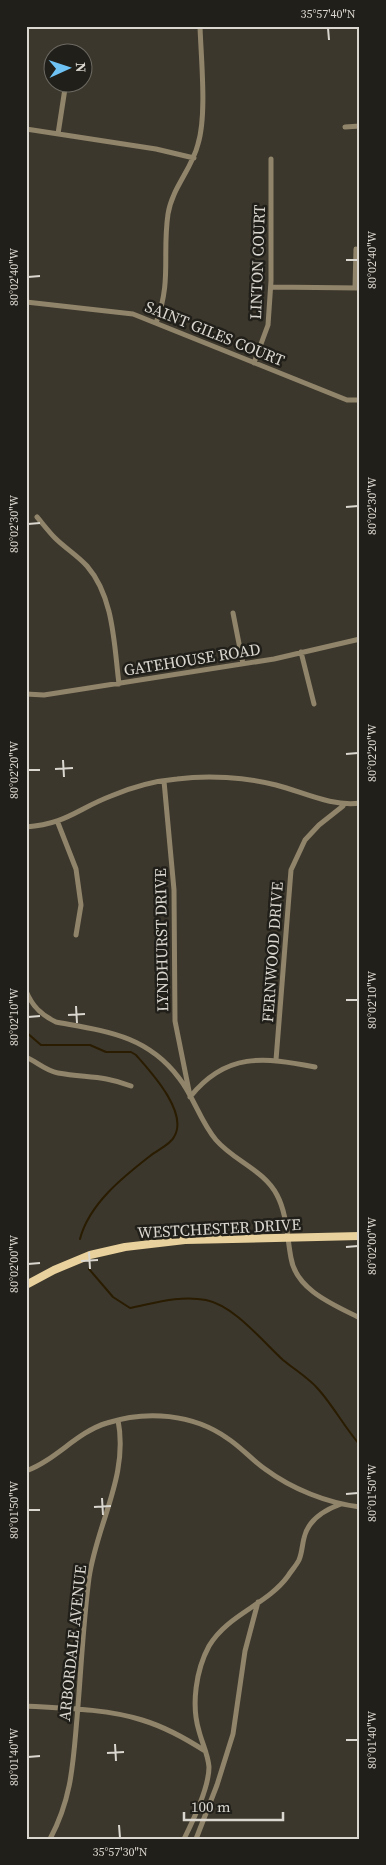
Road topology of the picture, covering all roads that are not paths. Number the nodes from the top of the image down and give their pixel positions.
1 (200, 26) edge
2 (64, 92) edge
3 (360, 126) edge
4 (345, 127) dead end
5 (26, 129) edge
6 (58, 134) junction
7 (194, 158) junction
8 (271, 159) dead end
9 (356, 249) dead end
10 (271, 287) junction
11 (358, 288) edge
12 (26, 302) edge
13 (156, 323) junction
14 (254, 363) junction
15 (360, 400) edge
16 (38, 517) dead end
17 (233, 614) dead end
18 (360, 639) edge
19 (301, 652) junction
20 (243, 664) junction
21 (119, 684) junction
22 (26, 694) edge
23 (314, 704) dead end
24 (164, 781) junction
25 (360, 804) edge
26 (343, 806) junction
27 (58, 823) junction
28 (26, 827) edge
29 (76, 935) dead end
30 (26, 991) edge
31 (26, 1057) edge
32 (276, 1060) junction
33 (315, 1067) dead end
34 (131, 1086) dead end
35 (190, 1097) junction
36 (360, 1236) edge
37 (288, 1238) junction
38 (26, 1285) edge
39 (360, 1318) edge
40 (118, 1420) junction
41 (26, 1471) edge
42 (341, 1504) junction
43 (360, 1507) edge
44 (258, 1602) junction
45 (26, 1706) edge
46 (77, 1711) junction
47 (206, 1751) junction
48 (206, 1782) junction
49 (217, 1785) junction
50 (50, 1839) edge
51 (184, 1839) edge
52 (196, 1839) edge

1 - 7 street
2 - 6 street
3 - 4 street
5 - 6 street
6 - 7 street
7 - 13 street
8 - 10 street, LINTON COURT
9 - 11 street
10 - 11 street
10 - 14 street, LINTON COURT
12 - 13 street, SAINT GILES COURT
13 - 14 street, SAINT GILES COURT
14 - 15 street, SAINT GILES COURT
16 - 21 street
17 - 20 street
18 - 19 street, GATEHOUSE ROAD
19 - 20 street, GATEHOUSE ROAD
19 - 23 street
20 - 21 street, GATEHOUSE ROAD
21 - 22 street, GATEHOUSE ROAD
24 - 26 street
24 - 27 street
24 - 35 street, LYNDHURST DRIVE
25 - 26 street
26 - 32 street, FERNWOOD DRIVE
27 - 28 street
27 - 29 street
30 - 35 street
31 - 34 street
32 - 33 street
32 - 35 street
35 - 37 street
36 - 37 main road, WESTCHESTER DRIVE
37 - 38 main road, WESTCHESTER DRIVE
37 - 39 street
40 - 41 street
40 - 42 street
40 - 46 street, ARBORDALE AVENUE
42 - 43 street
42 - 44 street
44 - 47 street
44 - 49 street
45 - 46 street
46 - 47 street
46 - 50 street, ARBORDALE AVENUE
47 - 48 street
48 - 49 street
48 - 51 street
49 - 52 street

